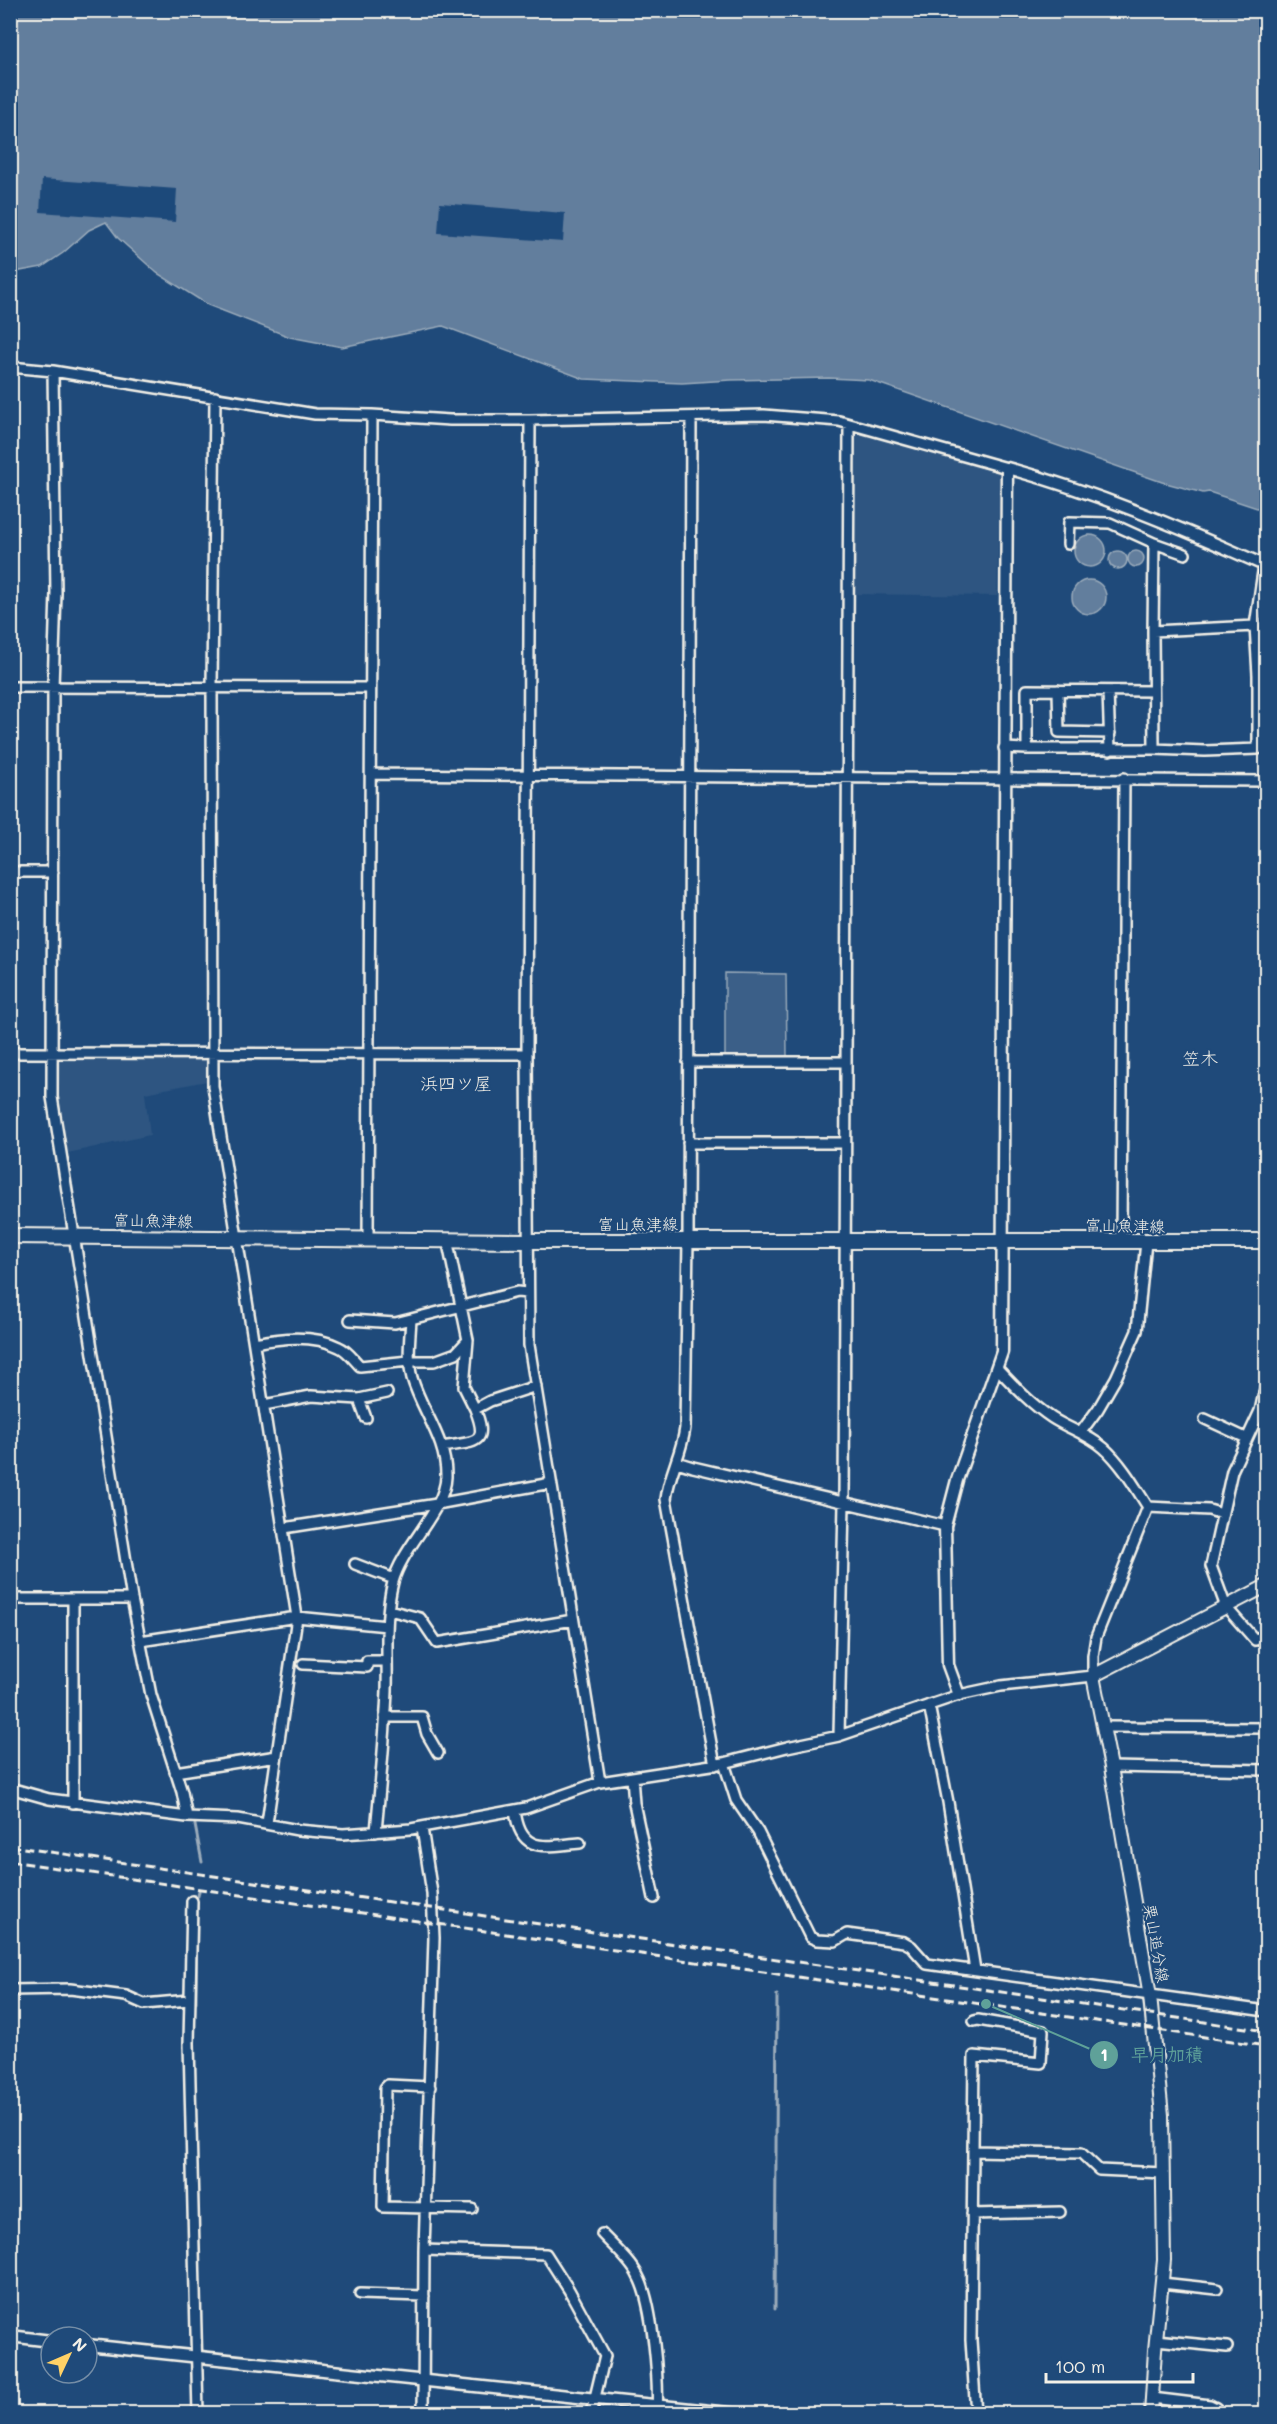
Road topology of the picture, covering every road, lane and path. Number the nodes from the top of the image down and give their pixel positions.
1 (10, 368) edge
2 (53, 371) junction
3 (214, 398) junction
4 (372, 415) junction
5 (691, 418) junction
6 (530, 420) junction
7 (849, 424) junction
8 (1007, 468) junction
9 (1068, 543) dead end
10 (1155, 543) junction
11 (1185, 554) dead end
12 (1265, 565) edge
13 (1255, 626) junction
14 (1153, 631) junction
15 (10, 687) edge
16 (53, 687) junction
17 (212, 687) junction
18 (370, 688) junction
19 (1058, 690) junction
20 (1108, 691) junction
21 (1153, 691) junction
22 (1059, 732) junction
23 (1110, 734) junction
24 (1004, 748) junction
25 (1154, 749) junction
26 (1027, 750) junction
27 (1059, 750) junction
28 (1110, 750) junction
29 (371, 774) junction
30 (528, 774) junction
31 (689, 776) junction
32 (846, 777) junction
33 (1124, 778) junction
34 (1004, 780) junction
35 (1266, 781) edge
36 (10, 872) edge
37 (52, 872) junction
38 (10, 1053) edge
39 (51, 1053) junction
40 (212, 1054) junction
41 (369, 1054) junction
42 (527, 1054) junction
43 (688, 1062) junction
44 (845, 1062) junction
45 (688, 1143) junction
46 (845, 1143) junction
47 (75, 1235) junction
48 (10, 1236) edge
49 (368, 1237) junction
50 (236, 1238) junction
51 (447, 1239) junction
52 (844, 1239) junction
53 (1002, 1239) junction
54 (527, 1240) junction
55 (688, 1240) junction
56 (1120, 1241) junction
57 (1266, 1241) edge
58 (1146, 1242) junction
59 (527, 1293) junction
60 (462, 1305) junction
61 (411, 1319) junction
62 (350, 1320) dead end
63 (468, 1340) junction
64 (254, 1343) junction
65 (409, 1361) junction
66 (997, 1368) junction
67 (1266, 1384) edge
68 (536, 1386) junction
69 (387, 1393) dead end
70 (359, 1399) junction
71 (264, 1405) junction
72 (475, 1409) junction
73 (366, 1418) dead end
74 (1204, 1419) dead end
75 (1081, 1432) junction
76 (1246, 1438) junction
77 (442, 1447) junction
78 (677, 1462) junction
79 (551, 1483) junction
80 (844, 1503) junction
81 (437, 1504) junction
82 (1148, 1507) junction
83 (1222, 1514) junction
84 (945, 1526) junction
85 (284, 1528) junction
86 (355, 1564) dead end
87 (394, 1579) junction
88 (1266, 1586) edge
89 (10, 1599) edge
90 (74, 1599) junction
91 (132, 1599) junction
92 (1226, 1607) junction
93 (389, 1610) junction
94 (297, 1617) junction
95 (573, 1620) junction
96 (387, 1626) junction
97 (1266, 1634) edge
98 (141, 1641) junction
99 (387, 1661) junction
100 (303, 1664) dead end
101 (1093, 1676) junction
102 (959, 1695) junction
103 (929, 1705) junction
104 (385, 1717) junction
105 (1104, 1727) junction
106 (1266, 1728) edge
107 (839, 1736) junction
108 (438, 1753) dead end
109 (277, 1756) junction
110 (719, 1764) junction
111 (1111, 1767) junction
112 (1266, 1770) edge
113 (175, 1772) junction
114 (632, 1777) junction
115 (600, 1782) junction
116 (10, 1788) edge
117 (73, 1803) junction
118 (515, 1810) junction
119 (187, 1816) junction
120 (267, 1823) junction
121 (422, 1828) junction
122 (376, 1833) junction
123 (580, 1843) dead end
124 (654, 1898) dead end
125 (192, 1901) dead end
126 (975, 1970) junction
127 (10, 1990) edge
128 (1150, 1996) junction
129 (189, 2000) junction
130 (1266, 2011) edge
131 (975, 2021) dead end
132 (430, 2087) junction
133 (973, 2151) junction
134 (1163, 2173) junction
135 (426, 2209) junction
136 (472, 2209) dead end
137 (1060, 2212) dead end
138 (972, 2214) junction
139 (602, 2234) dead end
140 (424, 2250) junction
141 (1162, 2283) junction
142 (1217, 2289) dead end
143 (360, 2294) dead end
144 (424, 2296) junction
145 (10, 2336) edge
146 (39, 2340) edge
147 (1156, 2340) junction
148 (99, 2346) edge
149 (1227, 2347) dead end
150 (197, 2356) junction
151 (423, 2381) junction
152 (597, 2398) junction
153 (1152, 2398) junction
154 (657, 2409) edge
155 (198, 2414) edge
156 (423, 2414) edge
157 (591, 2414) edge
158 (738, 2414) edge
159 (976, 2414) edge
160 (1151, 2414) edge
161 (1217, 2414) edge

1 - 2 street
2 - 3 street
2 - 16 street
3 - 4 street
3 - 17 street
4 - 6 street
4 - 18 street
5 - 6 street
5 - 7 street
5 - 31 street
6 - 30 street
7 - 8 street
7 - 32 street
8 - 12 street
8 - 24 street
9 - 10 street
10 - 11 street
10 - 14 street
12 - 13 street
13 - 14 street
13 - 25 street
14 - 21 street
15 - 16 street
16 - 17 street
16 - 37 street
17 - 18 street
17 - 40 street
18 - 29 street
19 - 20 street
19 - 22 street
19 - 26 street
20 - 21 street
20 - 23 street
21 - 25 street
22 - 23 street
22 - 27 street
23 - 28 street
24 - 26 street
24 - 34 street
25 - 28 street
26 - 27 street
27 - 28 street
29 - 30 street
29 - 41 street
30 - 31 street
30 - 42 street
31 - 32 street
31 - 43 street
32 - 34 street
32 - 44 street
33 - 34 street
33 - 35 street
33 - 56 street
34 - 53 street
36 - 37 street
37 - 39 street
38 - 39 street
39 - 40 street
39 - 47 street
40 - 41 street
40 - 50 street
41 - 42 street
41 - 49 street
42 - 54 street
43 - 44 street
43 - 45 street
44 - 46 street
45 - 46 street
45 - 55 street
46 - 52 street
47 - 48 main road, 富山魚津線
47 - 50 main road, 富山魚津線
47 - 91 street
49 - 50 main road, 富山魚津線
49 - 51 main road, 富山魚津線
50 - 64 street
51 - 54 main road, 富山魚津線
51 - 60 street
52 - 53 main road, 富山魚津線
52 - 55 main road, 富山魚津線
52 - 80 street
53 - 56 main road, 富山魚津線
53 - 66 street
54 - 55 main road, 富山魚津線
54 - 59 street
55 - 78 street
56 - 58 main road, 富山魚津線
57 - 58 main road, 富山魚津線
58 - 75 street
59 - 60 street
59 - 68 street
60 - 61 street
60 - 63 street
61 - 62 street
61 - 65 street
63 - 65 street
63 - 72 street
64 - 65 street
64 - 71 street
65 - 77 street
66 - 75 street
66 - 84 street
67 - 76 street
68 - 72 street
68 - 79 street
69 - 70 street
70 - 71 street
70 - 73 street
71 - 85 street
72 - 77 street
74 - 76 street
75 - 82 street
76 - 83 street
77 - 81 street
78 - 80 street
78 - 110 street
79 - 81 street
79 - 95 street
80 - 84 street
80 - 107 street
81 - 85 street
81 - 87 street
82 - 83 street
82 - 101 street
83 - 92 street
84 - 102 street
85 - 94 street
86 - 87 street
87 - 93 street
88 - 92 main road
89 - 90 street
90 - 91 street
90 - 117 street
91 - 98 street
92 - 97 street
92 - 101 main road
93 - 95 street
93 - 96 street
94 - 96 street
94 - 98 street
94 - 109 street
95 - 115 street
96 - 99 street
98 - 113 street
99 - 100 street
99 - 104 street
101 - 102 street
101 - 105 main road, 栗山追分線
102 - 103 street
103 - 107 street
103 - 126 street
104 - 108 street
104 - 122 street
105 - 106 street
105 - 111 main road, 栗山追分線
107 - 110 street
109 - 113 street
109 - 120 street
110 - 114 street
110 - 126 street
111 - 112 street
111 - 128 main road, 栗山追分線
113 - 119 street
114 - 115 street
114 - 124 street
115 - 118 street
116 - 117 street
117 - 119 street
118 - 121 street
118 - 123 street
119 - 120 street
120 - 122 street
121 - 122 street
121 - 132 street
125 - 129 street
126 - 128 street
127 - 129 street
128 - 130 street
128 - 134 main road, 栗山追分線
129 - 150 street
131 - 133 street
132 - 135 street
132 - 135 street
133 - 134 street
133 - 138 street
134 - 141 main road, 栗山追分線
135 - 136 street
135 - 140 street
137 - 138 street
138 - 159 street
139 - 154 street
140 - 144 street
140 - 152 street
141 - 142 street
141 - 147 main road, 栗山追分線
143 - 144 street
144 - 151 street
145 - 146 street
147 - 149 street
147 - 153 main road, 栗山追分線
148 - 150 street
150 - 151 street
150 - 155 street
151 - 152 street
151 - 156 street
152 - 154 street
152 - 157 street
153 - 160 main road, 栗山追分線
153 - 161 street
154 - 158 street

